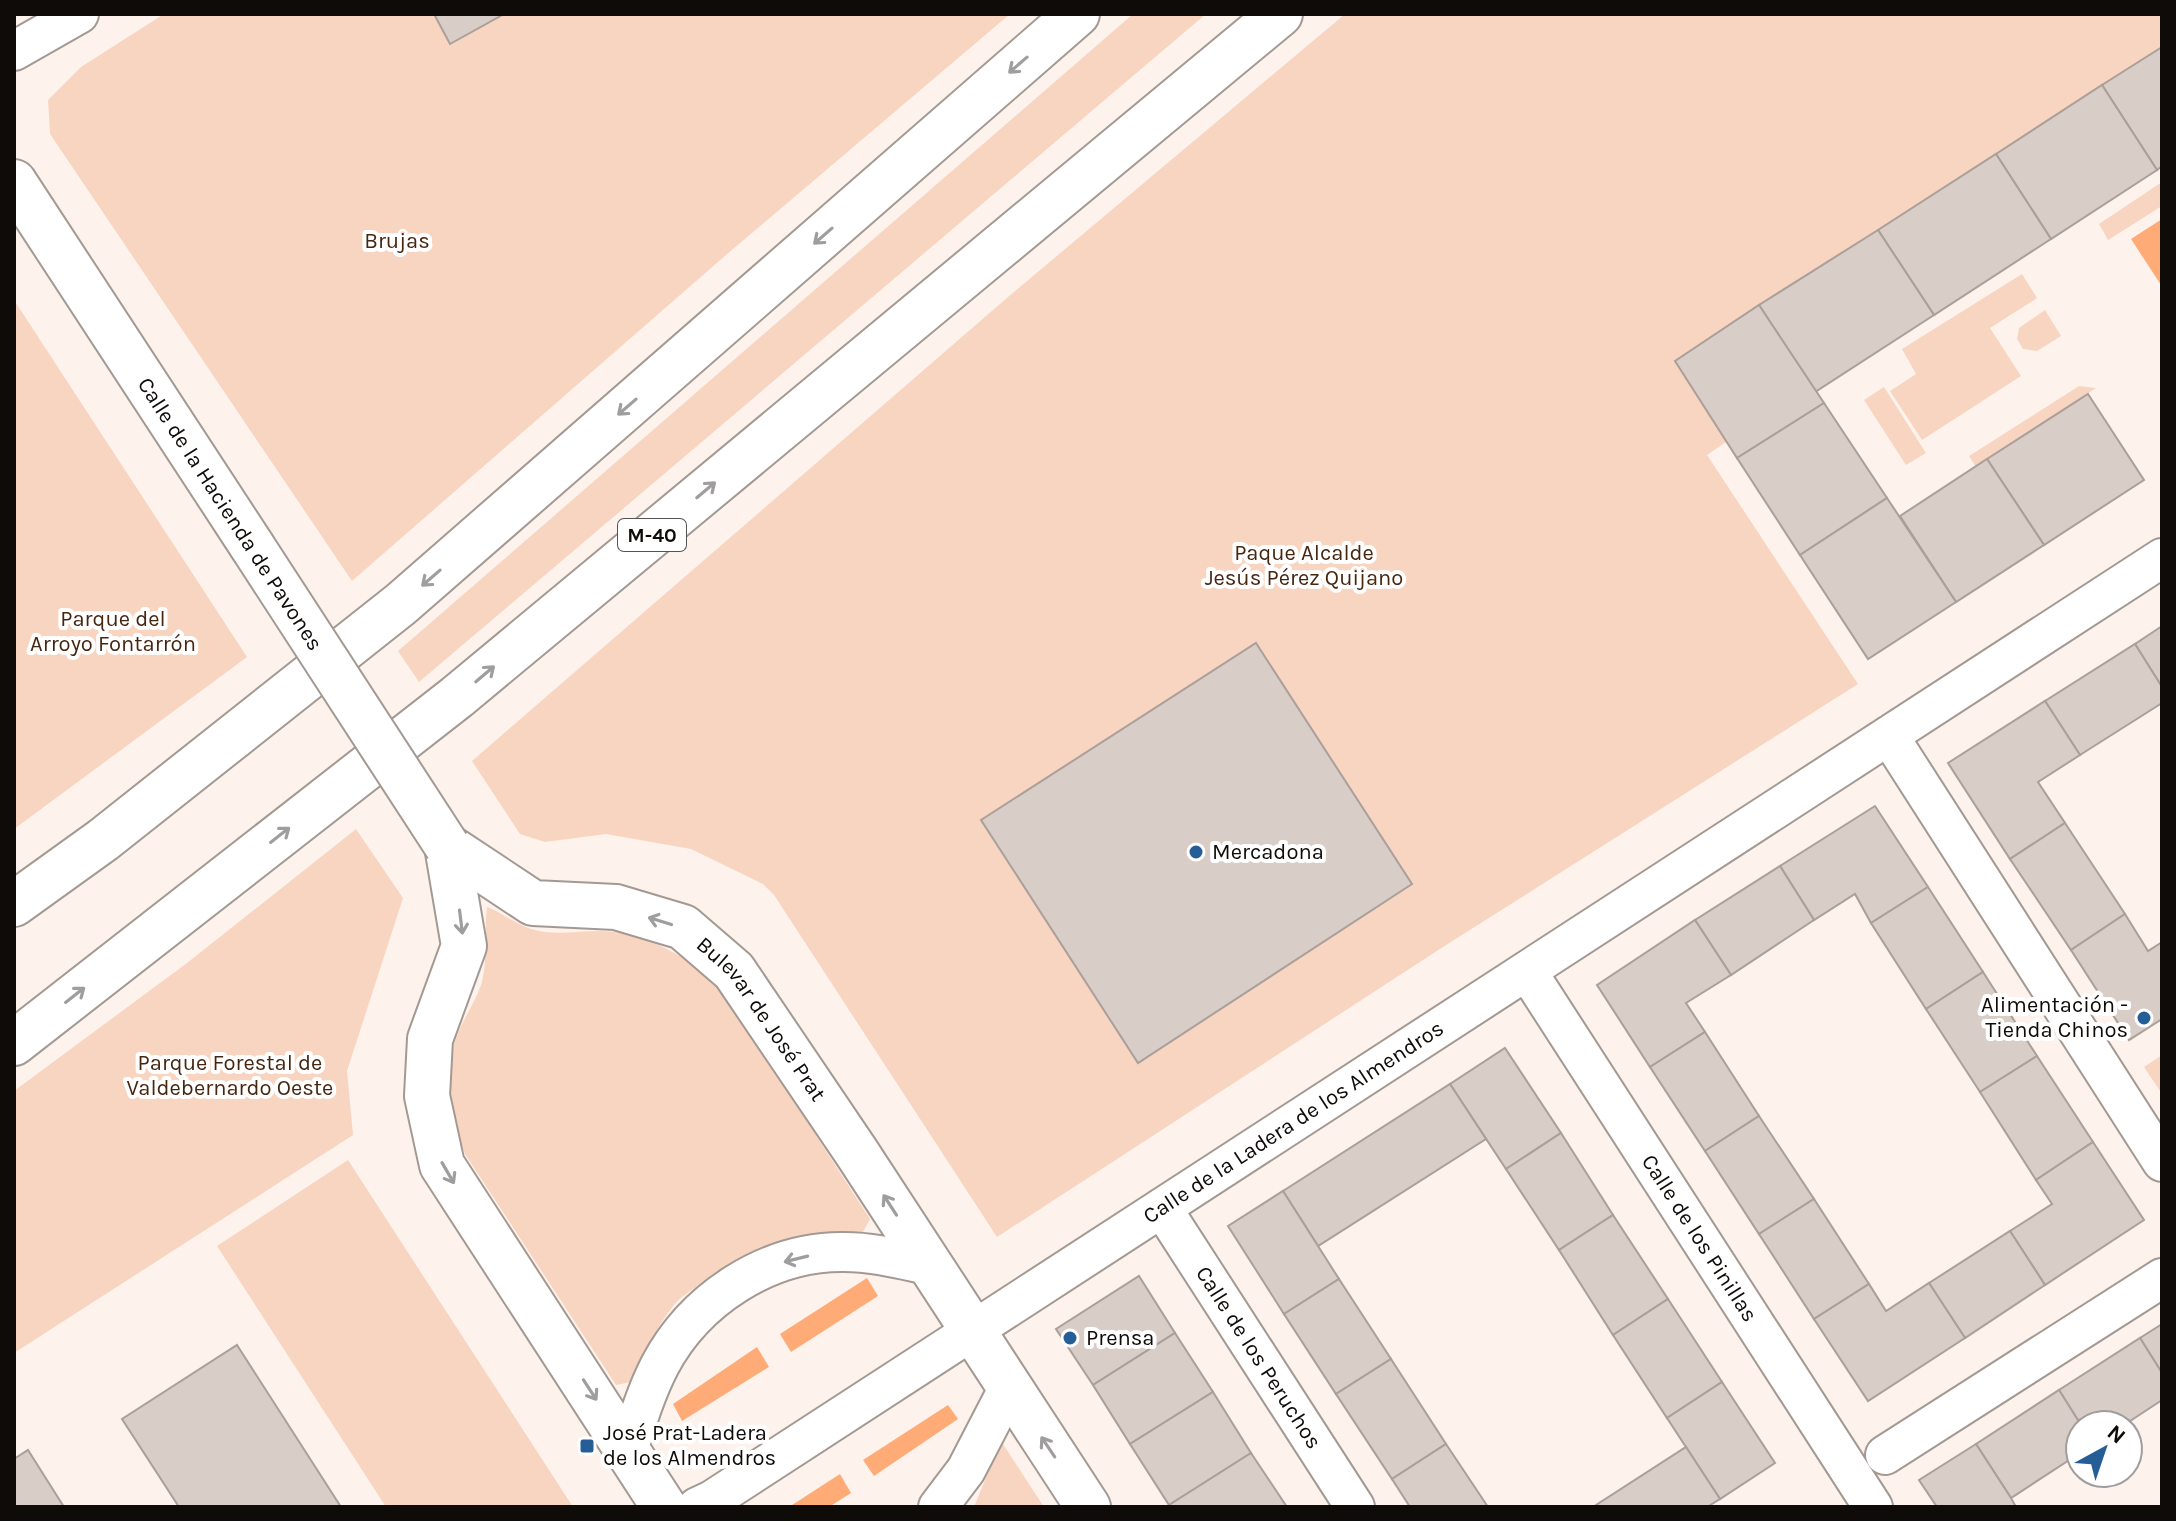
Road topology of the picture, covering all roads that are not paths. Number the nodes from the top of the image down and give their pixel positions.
1 (79, 14) edge
2 (1077, 14) edge
3 (1280, 14) edge
4 (14, 51) edge
5 (14, 182) edge
6 (2162, 558) edge
7 (1889, 736) junction
8 (447, 846) junction
9 (14, 904) edge
10 (1527, 971) junction
11 (14, 1043) edge
12 (2162, 1162) edge
13 (1162, 1208) junction
14 (928, 1265) junction
15 (2162, 1278) edge
16 (972, 1331) junction
17 (1009, 1387) junction
18 (628, 1451) junction
19 (1885, 1455) dead end
20 (664, 1507) edge
21 (697, 1507) edge
22 (938, 1507) edge
23 (1088, 1507) edge
24 (1355, 1507) edge
25 (1873, 1507) edge

1 - 4 street
2 -> 9 main road
11 -> 3 main road, M-40
5 - 8 main road, Calle de la Hacienda de Pavones, bridge
6 - 7 street, Calle de la Ladera de los Almendros
7 - 10 street, Calle de la Ladera de los Almendros
7 - 12 street
14 -> 8 main road, Bulevar de José Prat
8 -> 18 main road
10 - 13 street, Calle de la Ladera de los Almendros
10 - 25 street, Calle de los Pinillas
13 - 16 street, Calle de la Ladera de los Almendros
13 - 24 street, Calle de los Peruchos
14 - 16 main road, Bulevar de José Prat
14 -> 18 street
15 - 19 street
16 - 17 main road, Bulevar de José Prat
16 - 21 street, Calle de la Ladera de los Almendros
17 - 22 street
23 -> 17 main road, Bulevar de José Prat
18 - 20 main road

